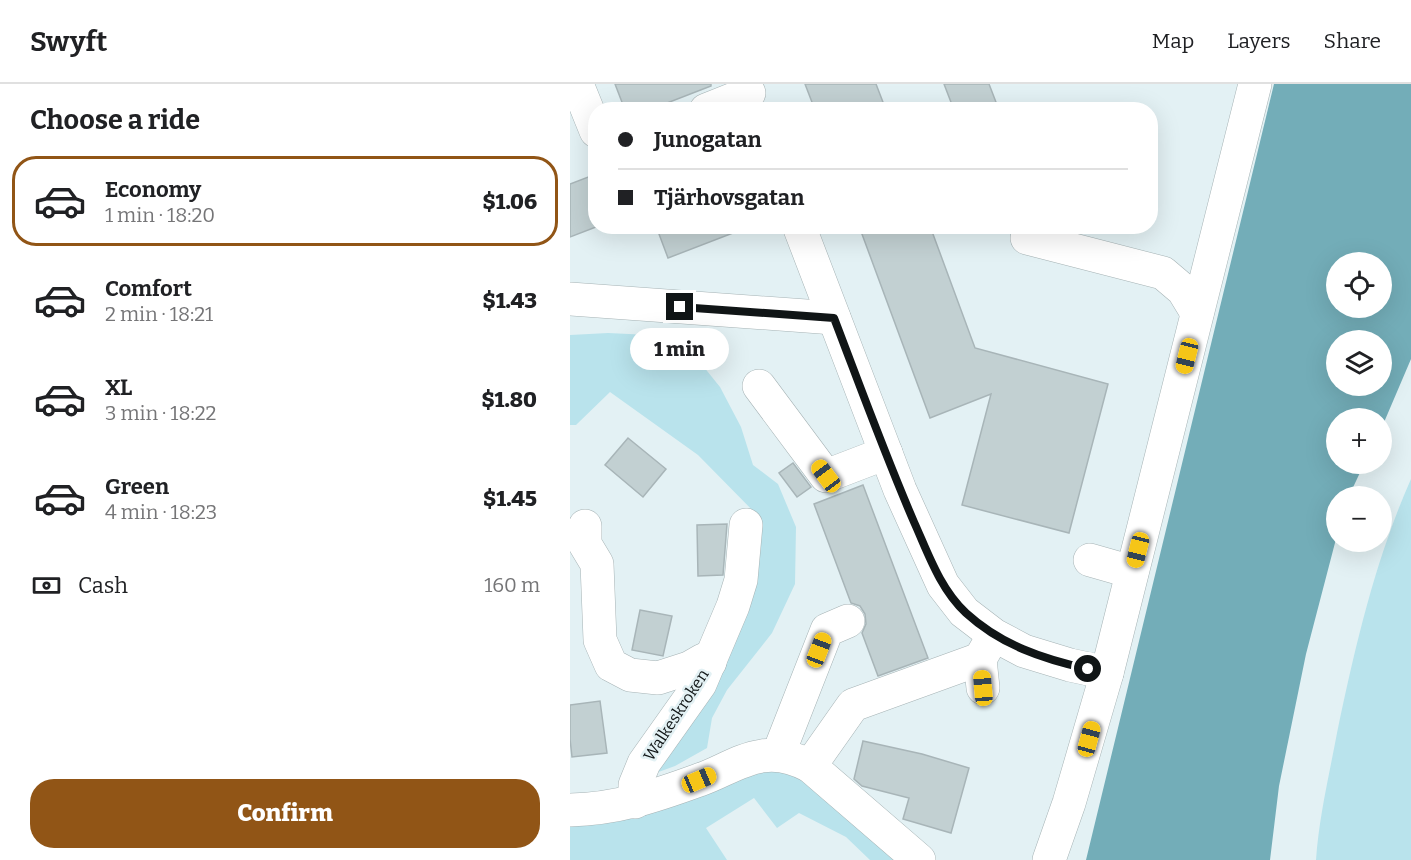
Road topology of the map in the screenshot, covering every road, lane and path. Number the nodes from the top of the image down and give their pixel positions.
1 (577, 84) edge
2 (1255, 84) edge
3 (750, 96) edge
4 (731, 102) edge
5 (588, 111) edge
6 (803, 234) edge
7 (1027, 238) dead end
8 (570, 299) edge
9 (1197, 314) junction
10 (834, 318) junction
11 (759, 386) dead end
12 (886, 453) junction
13 (746, 525) dead end
14 (585, 526) dead end
15 (1090, 560) dead end
16 (1132, 572) junction
17 (848, 621) dead end
18 (985, 661) junction
19 (710, 662) junction
20 (1107, 673) junction
21 (778, 755) junction
22 (810, 766) junction
23 (635, 802) junction
24 (570, 810) edge
25 (919, 860) edge
26 (1049, 860) edge

1 - 5 street
2 - 9 street
3 - 4 street
6 - 10 street
7 - 9 street
8 - 10 street
9 - 16 street
10 - 12 street
11 - 12 street
12 - 18 street
13 - 19 street
14 - 19 street, Walkeskroken
15 - 16 street
16 - 20 street
17 - 21 street
18 - 20 street
18 - 22 street
19 - 23 street, Walkeskroken
20 - 26 street
21 - 22 street
21 - 23 street
22 - 25 street
23 - 24 street

